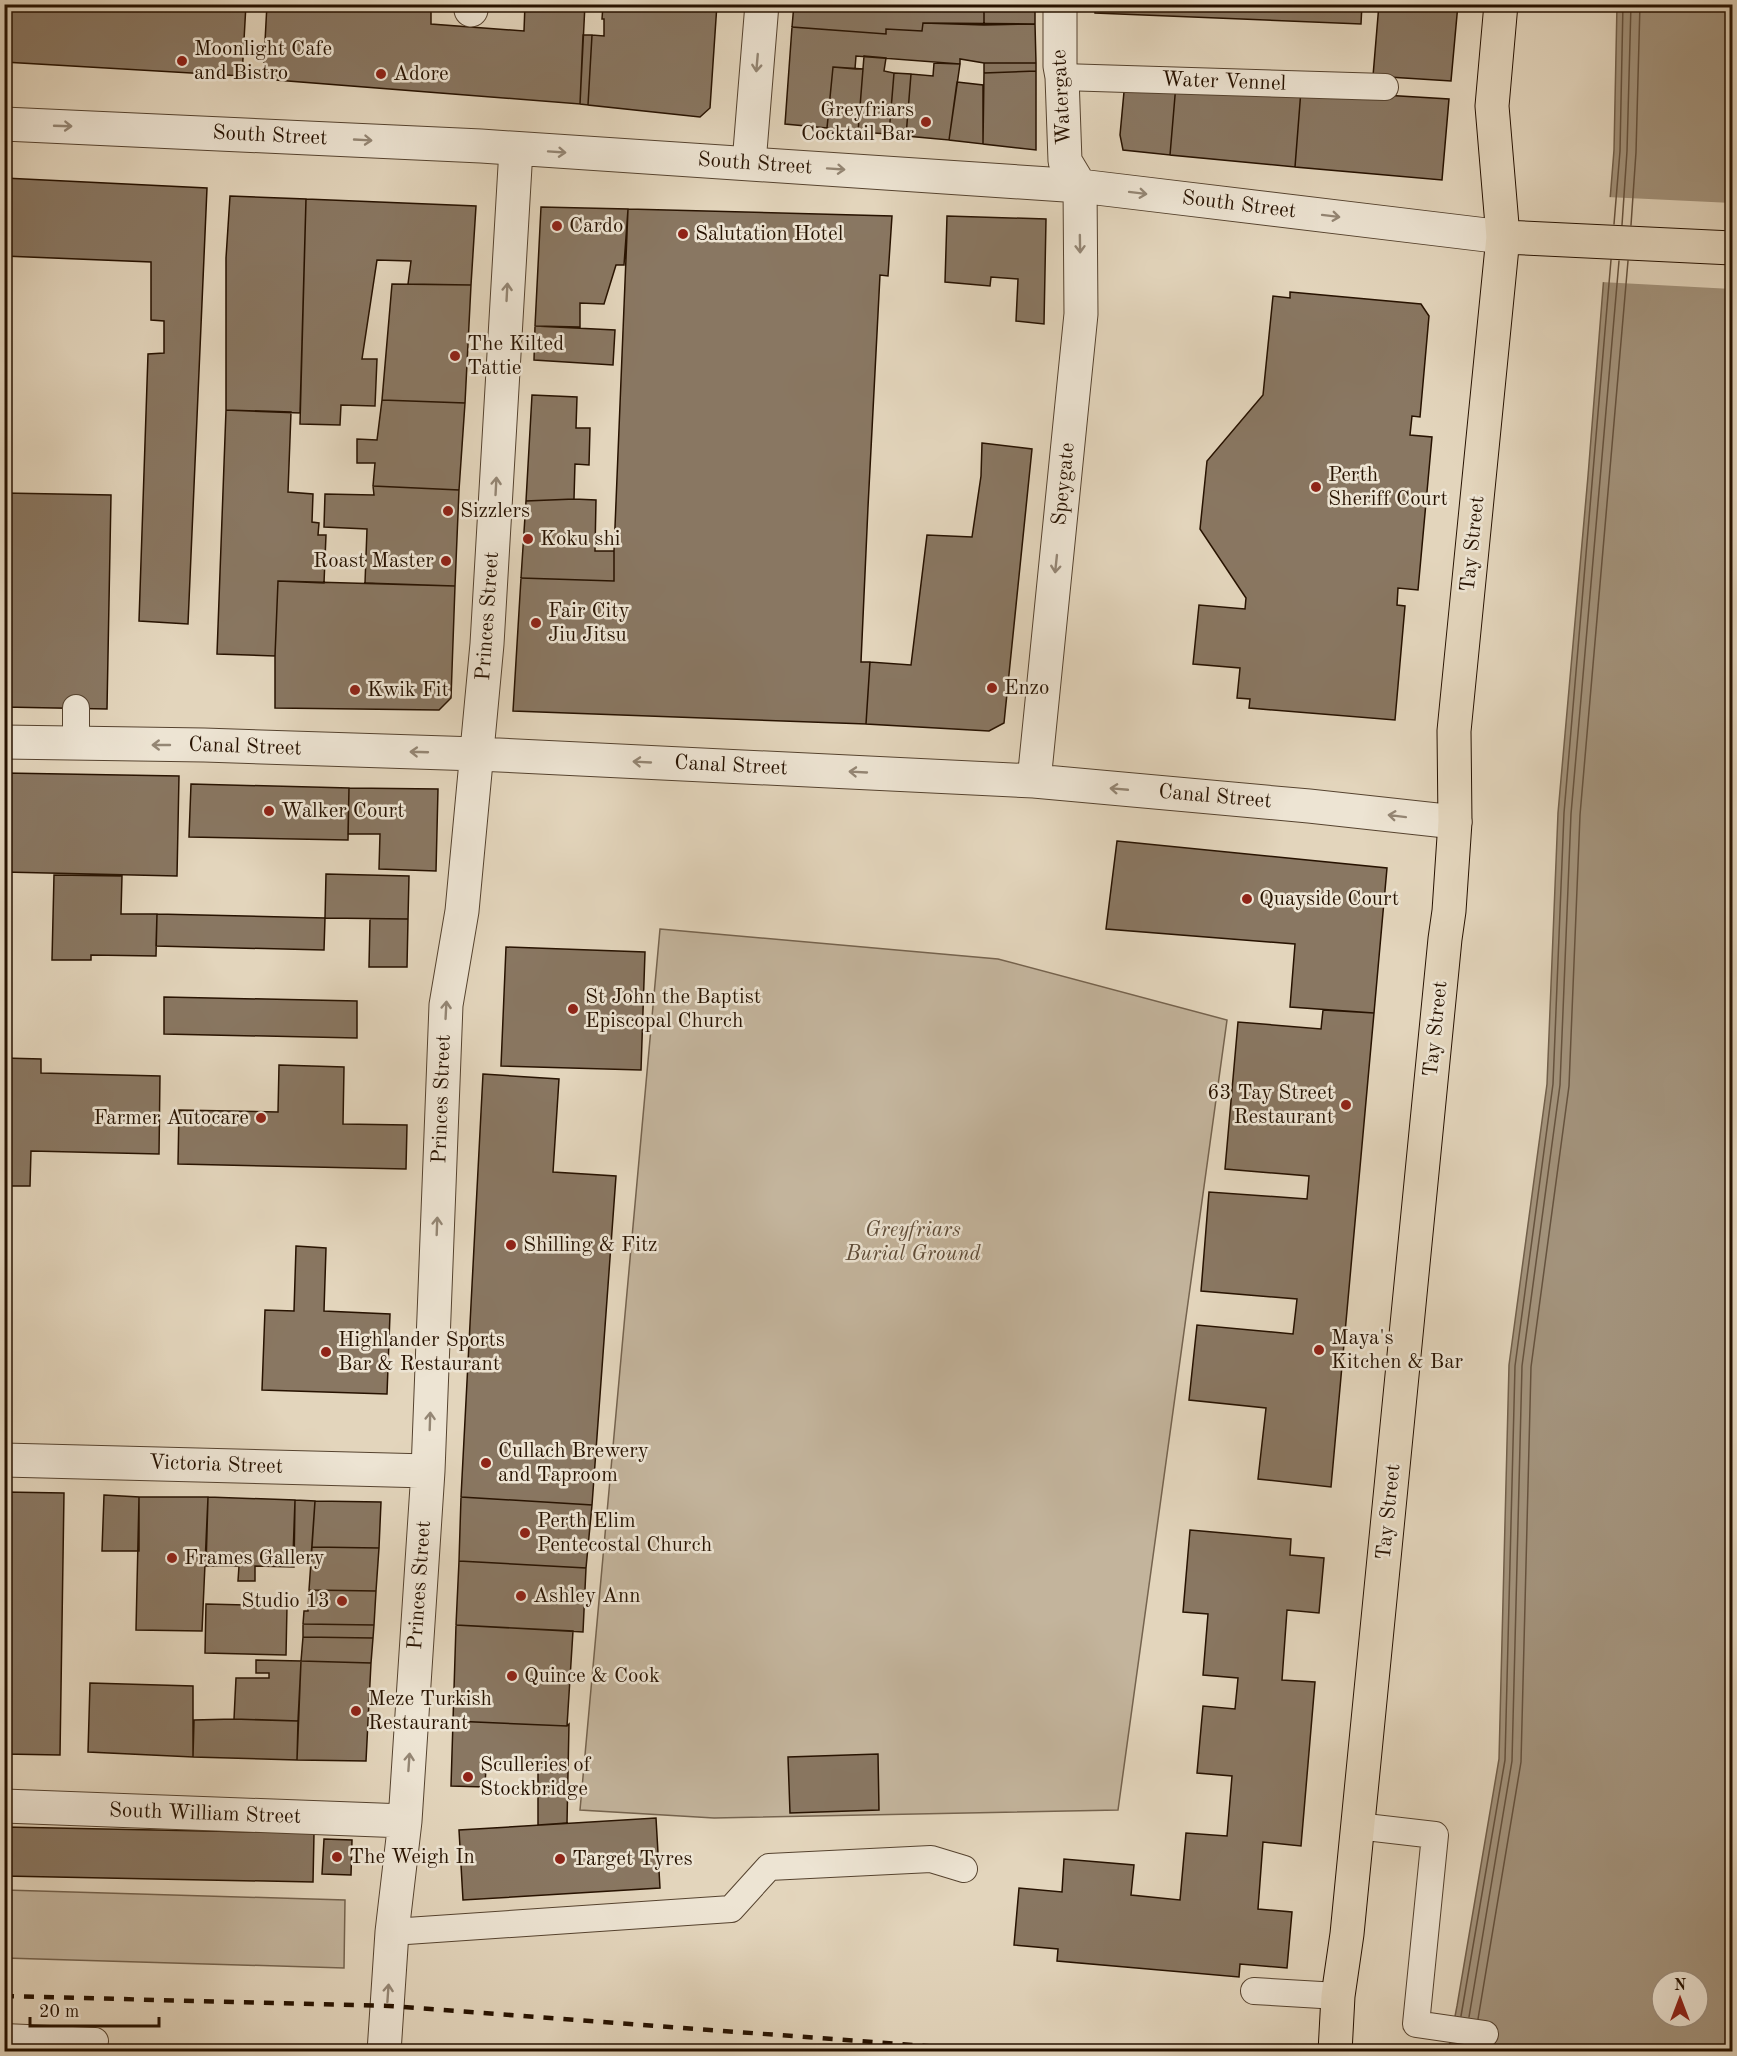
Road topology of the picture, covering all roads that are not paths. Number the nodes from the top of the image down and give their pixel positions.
1 (762, 4) edge
2 (1060, 4) edge
3 (1501, 4) edge
4 (1062, 77) junction
5 (1385, 87) dead end
6 (4, 124) edge
7 (516, 149) junction
8 (749, 163) junction
9 (1080, 186) junction
10 (1503, 237) junction
11 (1732, 248) edge
12 (76, 708) dead end
13 (4, 742) edge
14 (76, 744) junction
15 (477, 754) junction
16 (1034, 781) junction
17 (1455, 822) junction
18 (4, 1460) edge
19 (428, 1471) junction
20 (4, 1806) edge
21 (405, 1821) junction
22 (1357, 1826) junction
23 (964, 1869) dead end
24 (392, 1932) junction
25 (1254, 1991) dead end
26 (1338, 1996) junction
27 (1485, 2034) dead end
28 (4, 2037) edge
29 (95, 2041) dead end
30 (384, 2052) edge
31 (1335, 2052) edge

1 -> 8 street
2 - 4 street, Watergate
3 - 10 main road, Tay Street
4 - 5 lane, Water Vennel
4 - 9 street, Watergate
6 -> 7 street, South Street
7 -> 8 street, South Street
15 -> 7 street, Princes Street
8 -> 9 street, South Street
9 -> 10 street, South Street
9 -> 16 street, Speygate
10 - 11 main road
10 - 17 main road, Tay Street
12 - 14 lane
13 - 14 street, Canal Street
15 -> 14 street, Canal Street
16 -> 15 street, Canal Street
19 -> 15 street, Princes Street
17 -> 16 street, Canal Street
17 - 22 main road, Tay Street
18 - 19 street, Victoria Street
21 -> 19 street, Princes Street
20 - 21 street, South William Street
21 - 24 street, Princes Street
22 - 26 main road, Tay Street
22 - 27 lane
23 - 24 lane
30 -> 24 street, Princes Street
25 - 26 lane
26 - 31 main road, Tay Street
28 - 29 lane

